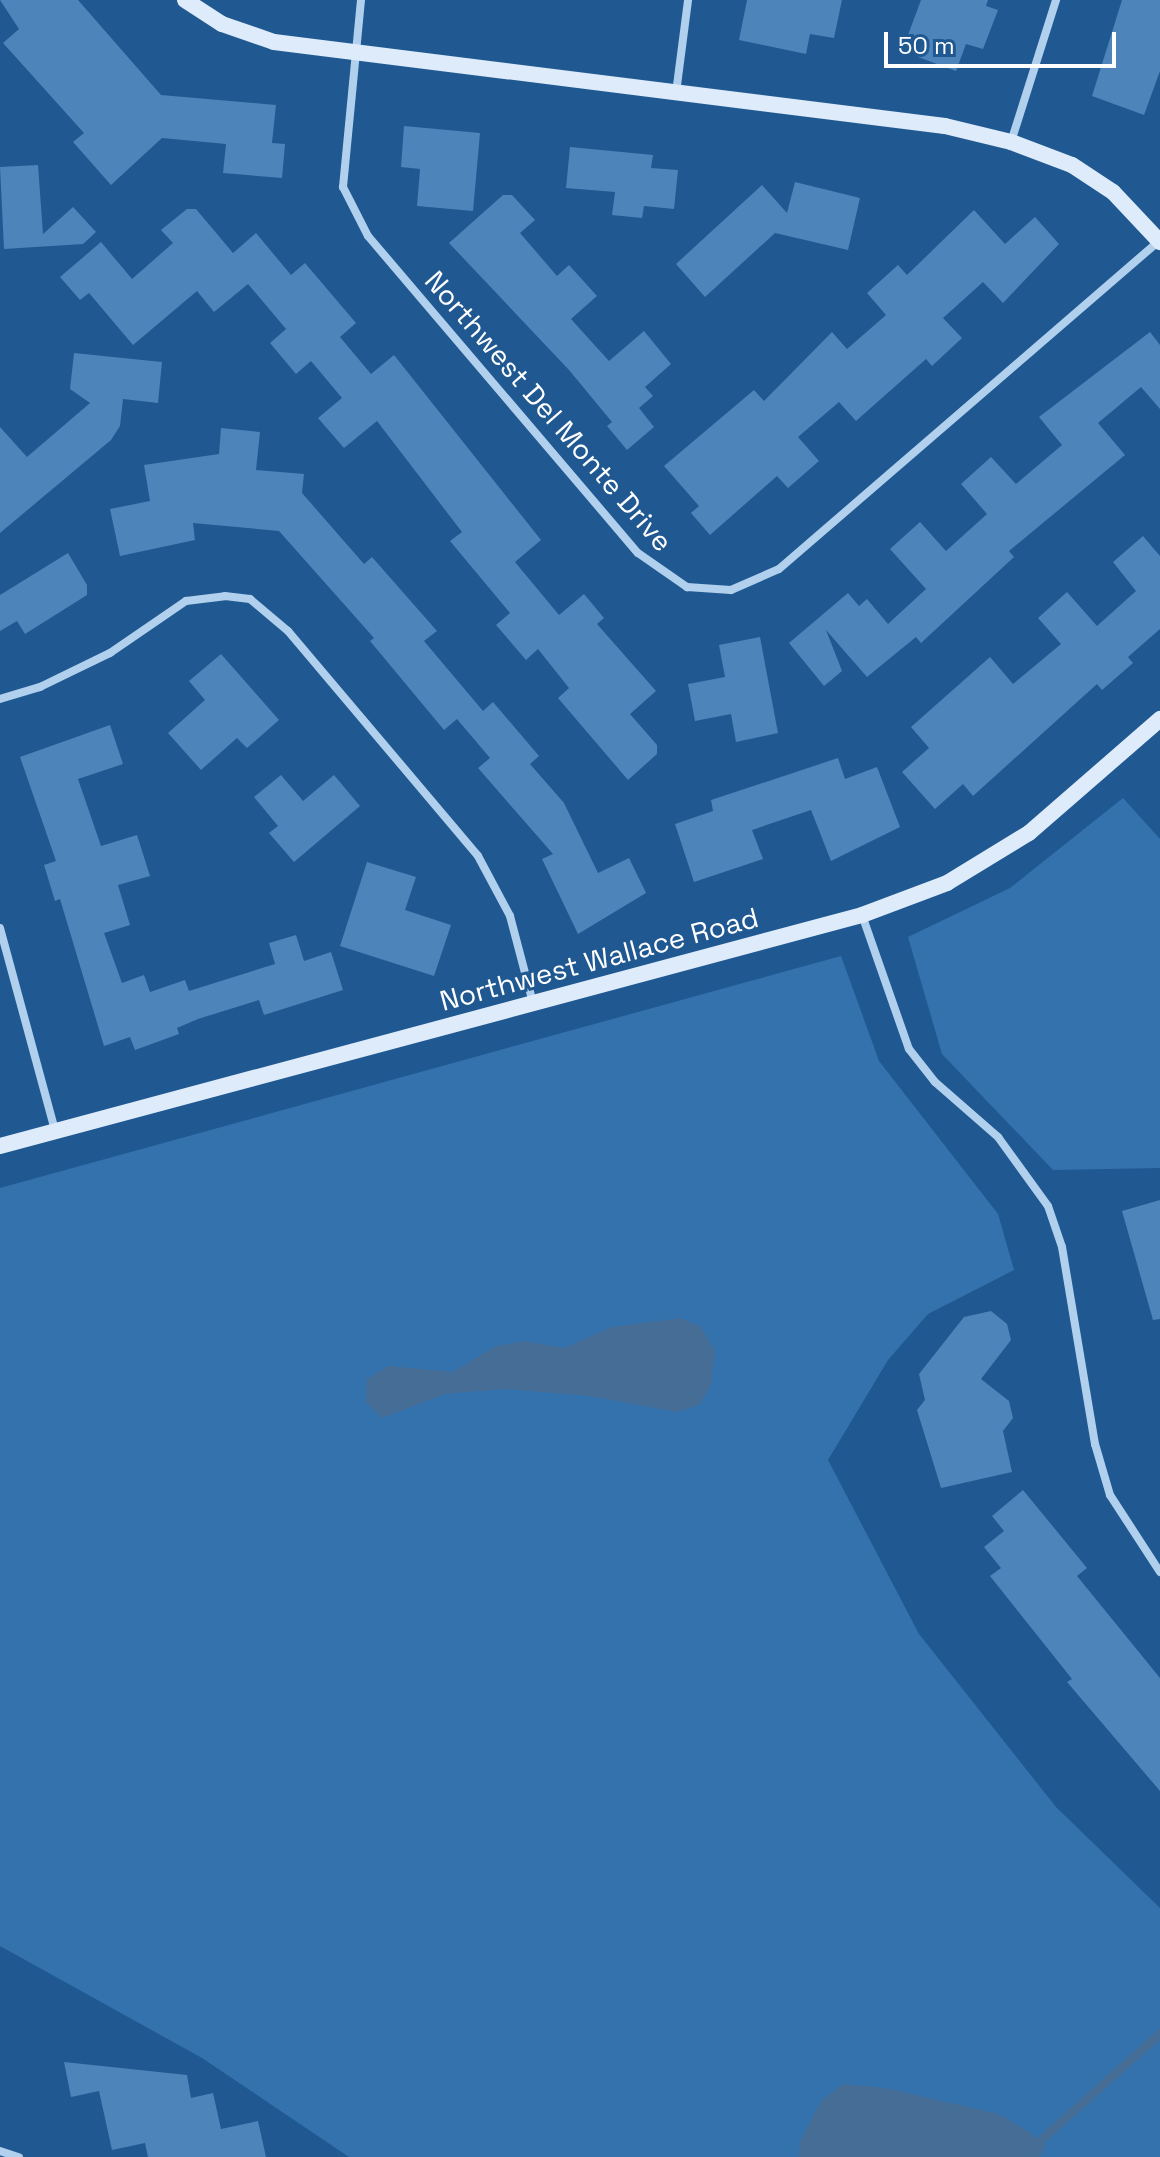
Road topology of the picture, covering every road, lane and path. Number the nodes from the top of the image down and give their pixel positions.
1 (185, 0) edge
2 (361, 0) edge
3 (688, 0) edge
4 (1056, 0) edge
5 (354, 53) junction
6 (676, 94) junction
7 (1011, 142) junction
8 (1160, 242) edge
9 (0, 699) edge
10 (1160, 719) edge
11 (862, 915) junction
12 (0, 928) edge
13 (533, 1004) junction
14 (55, 1131) junction
15 (0, 1146) edge
16 (1160, 1572) edge
17 (0, 2151) edge
18 (19, 2157) edge

1 - 5 street
2 - 5 street, Northwest Del Monte Drive
3 - 6 street
4 - 7 street
5 - 6 street
5 - 8 street, Northwest Del Monte Drive
6 - 7 street
7 - 8 street
9 - 13 street
10 - 11 street, Northwest Wallace Road
11 - 13 street, Northwest Wallace Road
11 - 16 street
12 - 14 street
13 - 14 street, Northwest Wallace Road
14 - 15 street, Northwest Wallace Road
17 - 18 street

